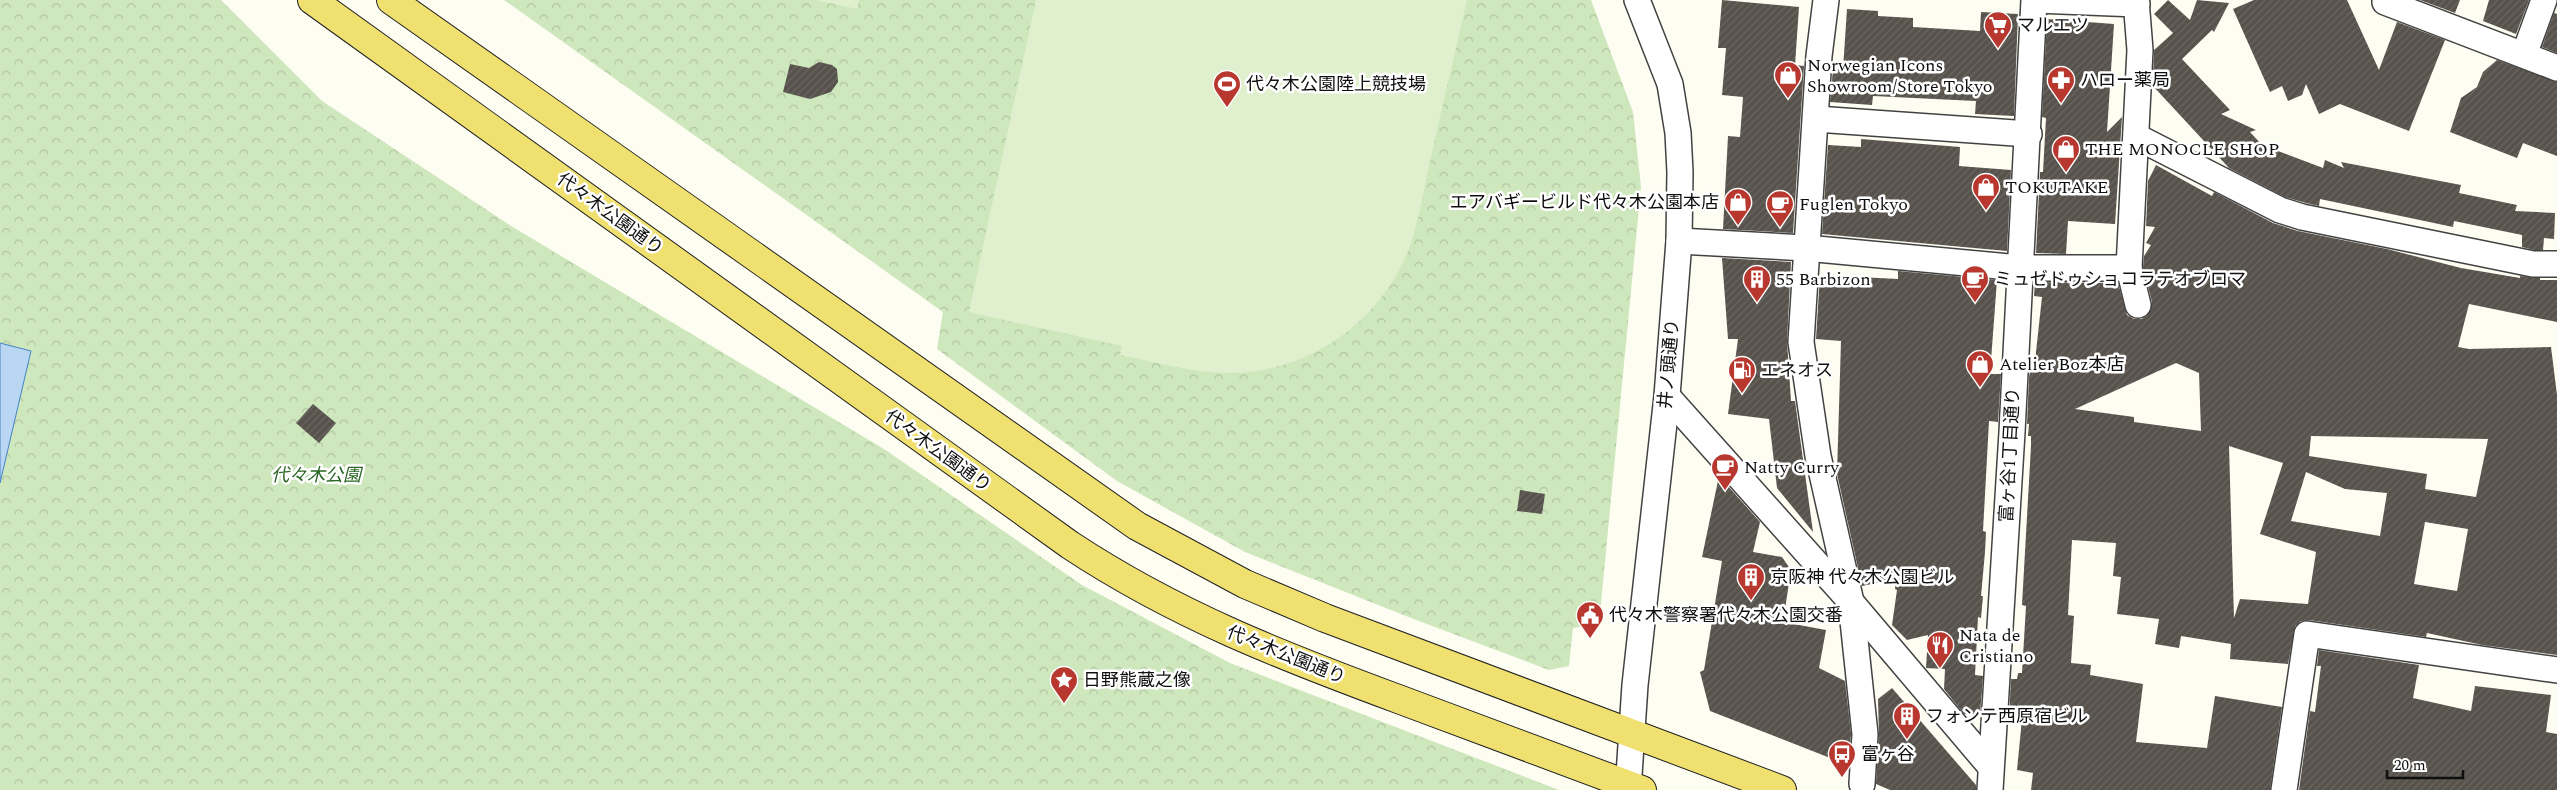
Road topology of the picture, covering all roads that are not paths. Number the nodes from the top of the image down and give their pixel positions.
1 (312, 0) edge
2 (391, 0) edge
3 (1637, 0) edge
4 (1826, 0) edge
5 (2035, 0) edge
6 (2386, 0) edge
7 (2544, 0) edge
8 (2137, 2) edge
9 (2524, 55) junction
10 (2557, 68) edge
11 (1816, 119) junction
12 (2029, 134) junction
13 (2137, 137) junction
14 (1679, 241) junction
15 (1806, 248) junction
16 (2557, 264) edge
17 (2020, 268) junction
18 (2129, 268) junction
19 (2138, 305) dead end
20 (1667, 396) junction
21 (1851, 602) junction
22 (2557, 670) edge
23 (1632, 733) junction
24 (1990, 778) edge
25 (1862, 784) dead end
26 (1633, 788) edge
27 (1782, 790) edge
28 (2284, 790) edge

1 - 26 main road, 代々木公園通り
2 - 23 main road
3 - 14 street, 井ノ頭通り
4 - 11 street
5 - 8 street
5 - 12 street, 富ヶ谷1丁目通り
6 - 9 street
7 - 9 street
8 - 13 street
9 - 10 street
11 - 12 street
11 - 15 street
12 - 17 street, 富ヶ谷1丁目通り
13 - 16 street
13 - 18 street
14 - 15 street
14 - 20 street, 井ノ頭通り
15 - 17 street
15 - 21 street
17 - 18 street
17 - 24 street, 富ヶ谷1丁目通り
18 - 19 street
20 - 21 street
20 - 23 street, 井ノ頭通り
21 - 24 street
21 - 25 street
22 - 28 street
23 - 26 street, 井ノ頭通り
23 - 27 main road

